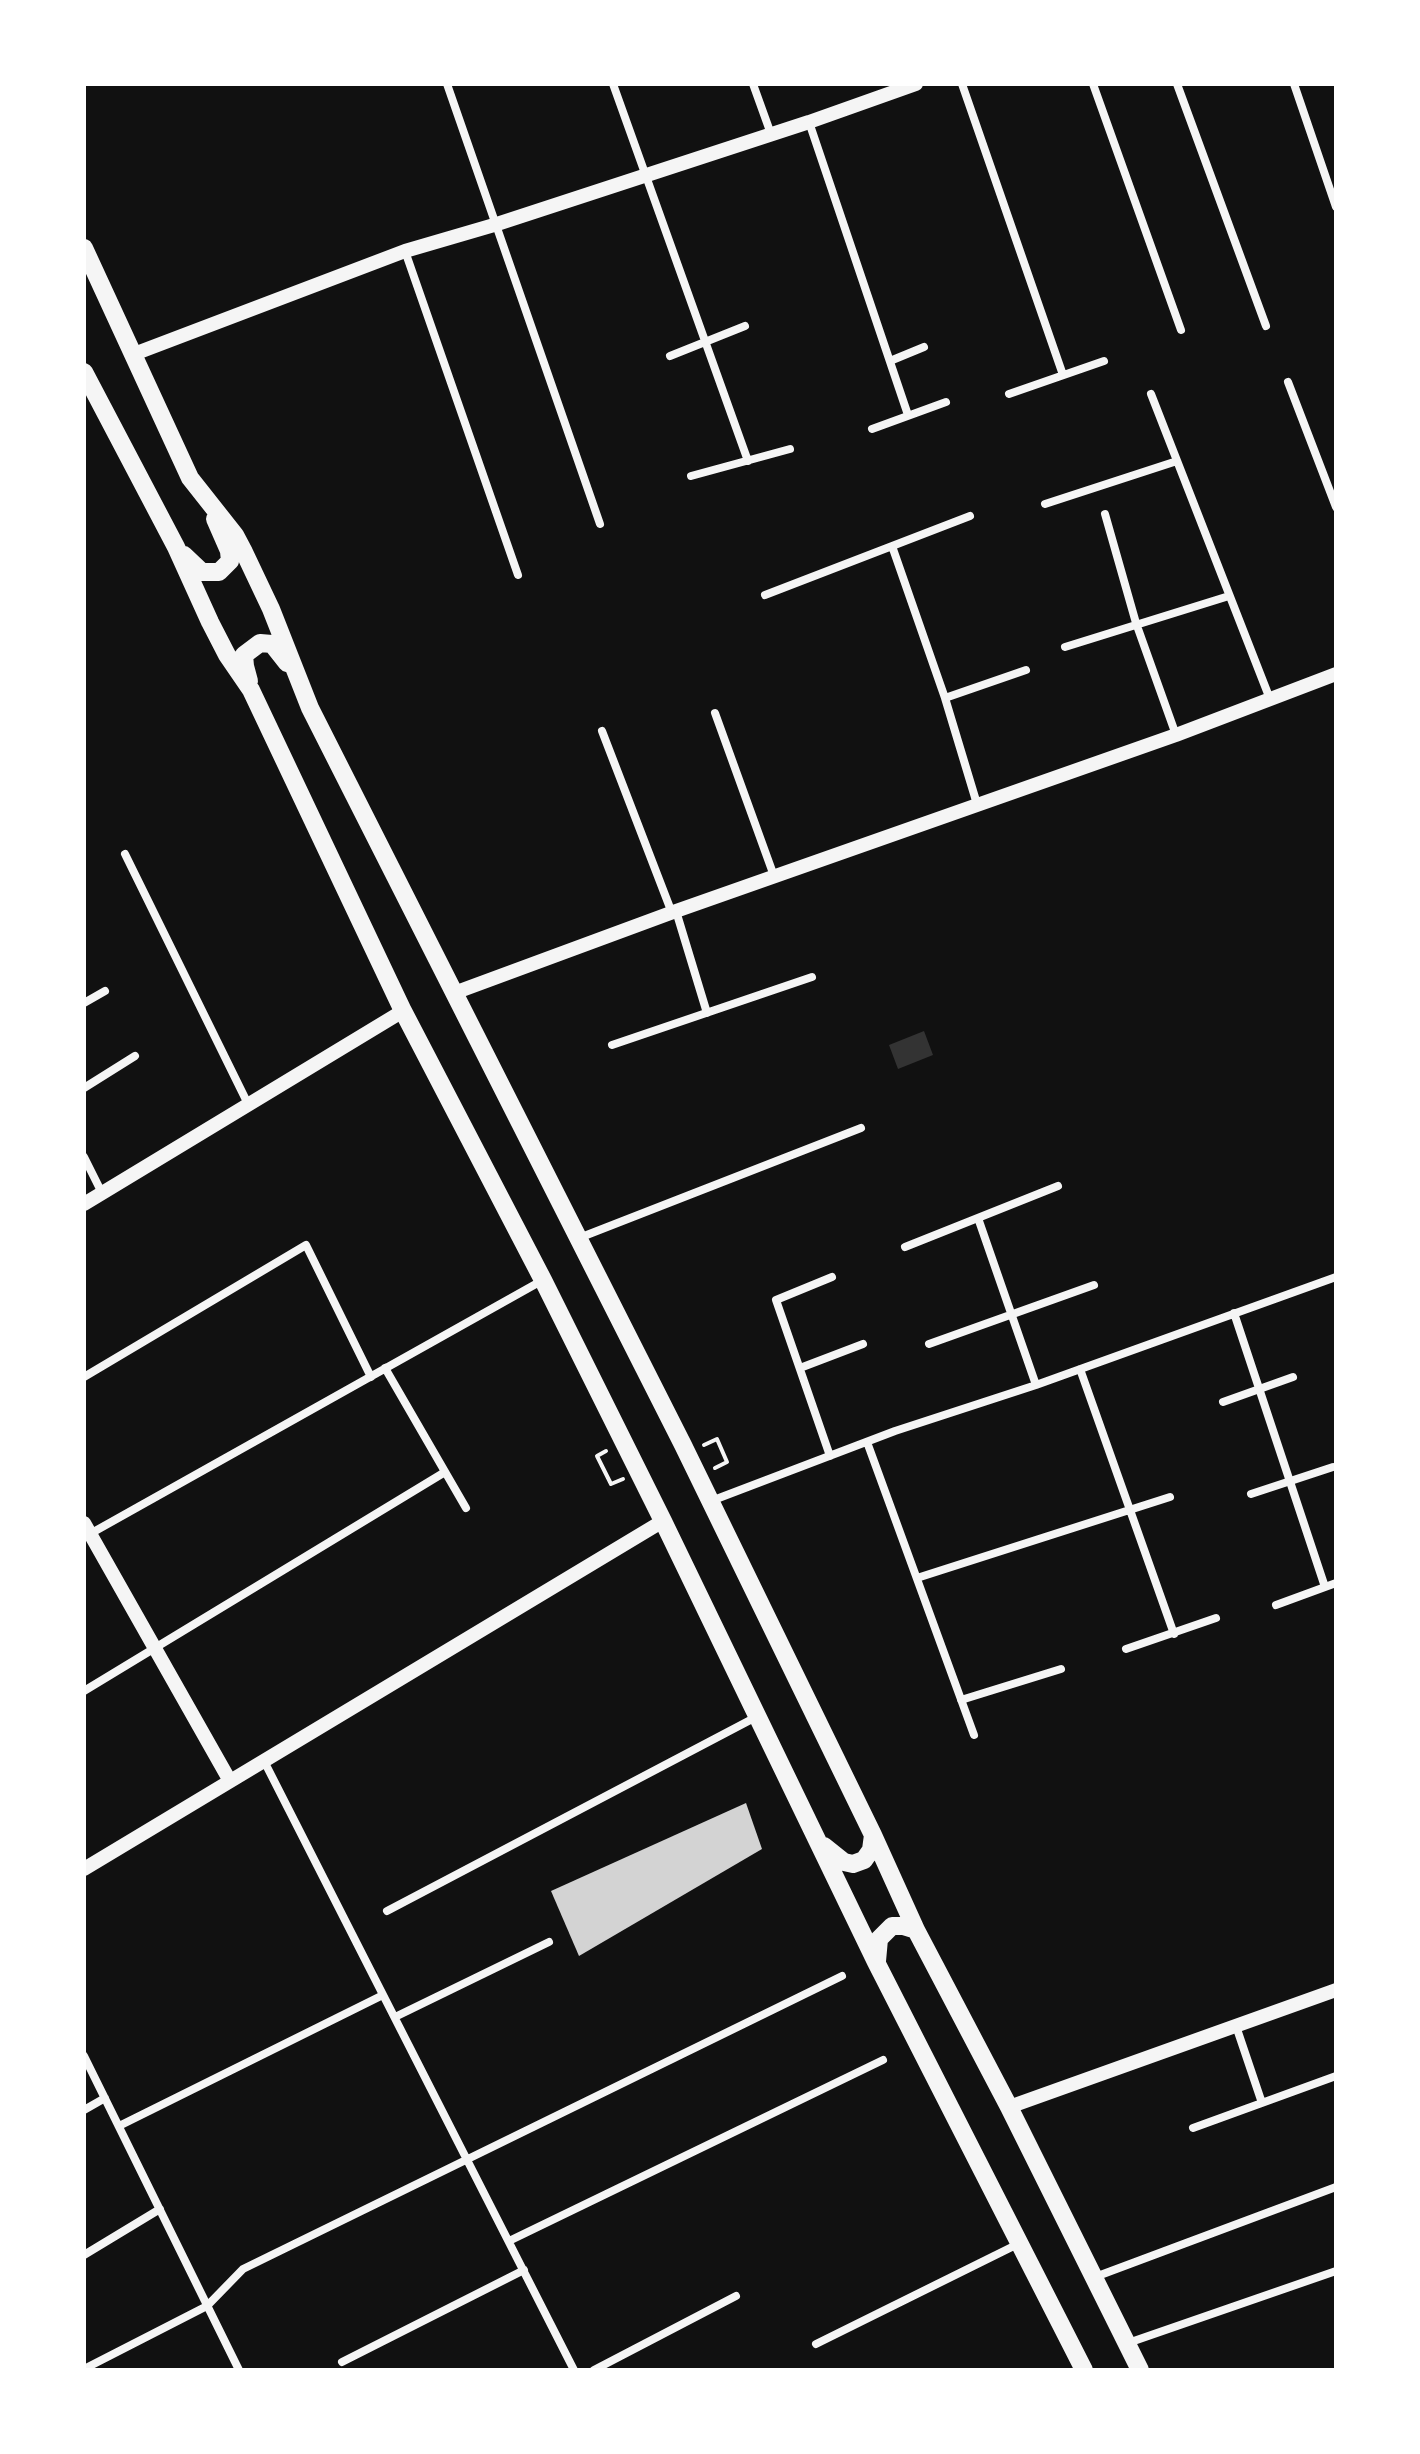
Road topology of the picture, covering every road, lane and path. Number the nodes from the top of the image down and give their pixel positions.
1 (447, 84) edge
2 (613, 84) edge
3 (753, 84) edge
4 (916, 84) edge
5 (962, 84) edge
6 (1093, 84) edge
7 (1177, 84) edge
8 (1294, 84) edge
9 (809, 122) junction
10 (771, 134) junction
11 (644, 176) junction
12 (1336, 207) edge
13 (494, 225) junction
14 (84, 248) edge
15 (405, 251) junction
16 (745, 326) dead end
17 (1266, 326) dead end
18 (1181, 330) dead end
19 (704, 342) junction
20 (924, 347) dead end
21 (134, 354) junction
22 (670, 356) dead end
23 (890, 361) junction
24 (1104, 361) dead end
25 (1063, 375) junction
26 (86, 382) edge
27 (1288, 382) dead end
28 (1009, 394) dead end
29 (1151, 394) dead end
30 (946, 402) dead end
31 (908, 415) junction
32 (872, 429) dead end
33 (790, 449) dead end
34 (748, 461) junction
35 (1177, 461) junction
36 (691, 476) dead end
37 (1045, 504) dead end
38 (211, 506) junction
39 (1336, 507) edge
40 (1105, 514) dead end
41 (970, 516) dead end
42 (600, 524) dead end
43 (892, 546) junction
44 (176, 547) junction
45 (518, 575) dead end
46 (765, 595) dead end
47 (1229, 596) junction
48 (1136, 623) junction
49 (1065, 647) dead end
50 (1026, 670) dead end
51 (297, 674) junction
52 (1336, 674) edge
53 (251, 690) junction
54 (945, 698) junction
55 (1270, 699) junction
56 (715, 713) dead end
57 (602, 731) dead end
58 (1176, 735) junction
59 (977, 804) junction
60 (125, 854) dead end
61 (774, 876) junction
62 (674, 912) junction
63 (812, 977) dead end
64 (105, 991) dead end
65 (454, 993) junction
66 (84, 1003) edge
67 (403, 1011) junction
68 (707, 1013) junction
69 (612, 1045) dead end
70 (135, 1056) dead end
71 (84, 1088) edge
72 (248, 1104) junction
73 (861, 1128) dead end
74 (84, 1157) edge
75 (1058, 1186) dead end
76 (102, 1193) junction
77 (84, 1204) edge
78 (978, 1218) junction
79 (578, 1238) junction
80 (905, 1247) dead end
81 (832, 1277) dead end
82 (1336, 1277) edge
83 (543, 1280) junction
84 (1094, 1285) dead end
85 (1011, 1313) junction
86 (1234, 1313) junction
87 (863, 1344) dead end
88 (929, 1344) dead end
89 (385, 1368) junction
90 (800, 1368) junction
91 (1080, 1369) junction
92 (84, 1377) edge
93 (371, 1377) junction
94 (1293, 1377) dead end
95 (1036, 1385) junction
96 (1259, 1389) junction
97 (1223, 1402) dead end
98 (867, 1442) junction
99 (704, 1445) dead end
100 (597, 1456) dead end
101 (830, 1456) junction
102 (727, 1462) dead end
103 (1333, 1467) dead end
104 (445, 1472) junction
105 (624, 1479) dead end
106 (1290, 1481) junction
107 (1251, 1494) dead end
108 (1170, 1497) dead end
109 (710, 1501) junction
110 (466, 1508) dead end
111 (1130, 1511) junction
112 (663, 1521) junction
113 (86, 1531) edge
114 (917, 1578) junction
115 (1336, 1583) edge
116 (1325, 1587) junction
117 (1276, 1605) dead end
118 (1216, 1618) dead end
119 (1174, 1634) junction
120 (154, 1649) junction
121 (1126, 1649) dead end
122 (1061, 1669) dead end
123 (84, 1691) edge
124 (961, 1700) junction
125 (758, 1716) junction
126 (974, 1735) dead end
127 (264, 1761) junction
128 (230, 1781) junction
129 (873, 1835) junction
130 (819, 1841) junction
131 (84, 1869) edge
132 (387, 1911) dead end
133 (916, 1930) junction
134 (549, 1942) dead end
135 (876, 1962) junction
136 (842, 1976) dead end
137 (1336, 1990) edge
138 (383, 1995) junction
139 (395, 2017) junction
140 (1236, 2026) junction
141 (84, 2056) edge
142 (883, 2060) dead end
143 (1336, 2076) edge
144 (105, 2098) junction
145 (1262, 2103) junction
146 (1009, 2107) junction
147 (84, 2110) edge
148 (119, 2126) junction
149 (1193, 2128) dead end
150 (467, 2159) junction
151 (1336, 2187) edge
152 (160, 2209) junction
153 (509, 2241) junction
154 (1019, 2244) junction
155 (84, 2255) edge
156 (524, 2270) junction
157 (1336, 2271) edge
158 (1095, 2278) junction
159 (736, 2296) dead end
160 (207, 2306) junction
161 (1127, 2343) junction
162 (816, 2344) dead end
163 (342, 2362) dead end
164 (84, 2369) edge
165 (239, 2370) edge
166 (574, 2370) edge
167 (594, 2370) edge
168 (1084, 2370) edge
169 (1140, 2370) edge

1 - 13 street
2 - 11 street
3 - 10 street
4 - 9 street
5 - 25 street
6 - 18 street
7 - 17 street
8 - 12 street
9 - 10 street
9 - 23 street
10 - 11 street
11 - 13 street
11 - 19 street
13 - 15 street
13 - 42 street
14 - 21 main road
15 - 21 street
15 - 45 street
16 - 19 street
19 - 22 street
19 - 34 street
20 - 23 street
21 - 38 main road
23 - 31 street
24 - 25 street
25 - 28 street
26 - 44 main road
27 - 39 street
29 - 35 street
30 - 31 street
31 - 32 street
33 - 34 street
34 - 36 street
35 - 37 street
35 - 47 street
38 - 44 main road
38 - 51 main road
40 - 48 street
41 - 43 street
43 - 46 street
43 - 54 street
44 - 53 main road
47 - 48 street
47 - 55 street
48 - 49 street
48 - 58 street
50 - 54 street
51 - 53 main road
51 - 65 main road
52 - 55 street
53 - 67 main road
54 - 59 street
55 - 58 street
56 - 61 street
57 - 62 street
58 - 59 street
59 - 61 street
60 - 72 street
61 - 62 street
62 - 65 street
62 - 68 street
63 - 68 street
64 - 66 street
65 - 79 main road
67 - 72 street
67 - 83 main road
68 - 69 street
70 - 71 street
72 - 76 street
73 - 79 street
74 - 76 street
75 - 78 street
76 - 77 street
78 - 80 street
78 - 85 street
79 - 109 main road
81 - 90 street
82 - 86 street
83 - 89 street
83 - 112 main road
84 - 85 street
85 - 88 street
85 - 95 street
86 - 91 street
86 - 96 street
87 - 90 street
89 - 93 street
89 - 104 street
90 - 101 street
91 - 95 street
91 - 111 street
92 - 93 street
93 - 113 street
94 - 96 street
95 - 98 street
96 - 97 street
96 - 106 street
98 - 101 street
98 - 114 street
99 - 102 path
100 - 105 path
101 - 109 street
103 - 106 street
104 - 110 street
104 - 120 street
106 - 107 street
106 - 116 street
108 - 111 street
109 - 129 main road
111 - 114 street
111 - 119 street
112 - 125 main road
112 - 127 street
113 - 120 street
114 - 124 street
115 - 116 street
116 - 117 street
118 - 119 street
119 - 121 street
120 - 123 street
120 - 128 street
122 - 124 street
124 - 126 street
125 - 130 main road
125 - 132 street
127 - 128 street
127 - 138 street
128 - 131 street
129 - 130 main road
129 - 133 main road
130 - 135 main road
133 - 135 main road
133 - 146 main road
134 - 139 street
135 - 154 main road
136 - 150 street
137 - 140 street
138 - 139 street
138 - 148 street
139 - 150 street
140 - 145 street
140 - 146 street
141 - 144 street
142 - 153 street
143 - 145 street
144 - 147 street
144 - 148 street
145 - 149 street
146 - 158 main road
148 - 152 street
150 - 153 street
150 - 160 street
151 - 158 street
152 - 155 street
152 - 160 street
153 - 156 street
154 - 162 street
154 - 168 main road
156 - 163 street
156 - 166 street
157 - 161 street
158 - 161 main road
159 - 167 street
160 - 164 street
160 - 165 street
161 - 169 main road

